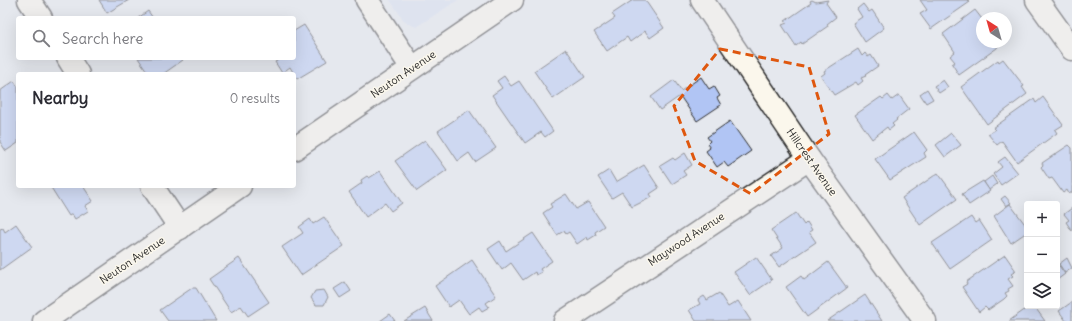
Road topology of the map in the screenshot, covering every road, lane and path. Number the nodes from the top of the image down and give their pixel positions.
1 (29, 0) edge
2 (367, 0) edge
3 (512, 0) edge
4 (702, 0) edge
5 (1038, 0) edge
6 (40, 16) edge
7 (1072, 49) edge
8 (69, 60) edge
9 (412, 68) junction
10 (77, 72) edge
11 (296, 148) edge
12 (809, 160) junction
13 (153, 188) edge
14 (237, 188) edge
15 (180, 228) junction
16 (44, 321) edge
17 (565, 321) edge
18 (925, 321) edge

1 - 6 street
2 - 9 street
3 - 9 street, Neuton Avenue
4 - 12 street, Hillcrest Avenue
5 - 7 street
8 - 10 street
9 - 11 street, Neuton Avenue
12 - 17 street, Maywood Avenue
12 - 18 street, Hillcrest Avenue
13 - 15 street
14 - 15 street, Neuton Avenue
15 - 16 street, Neuton Avenue

